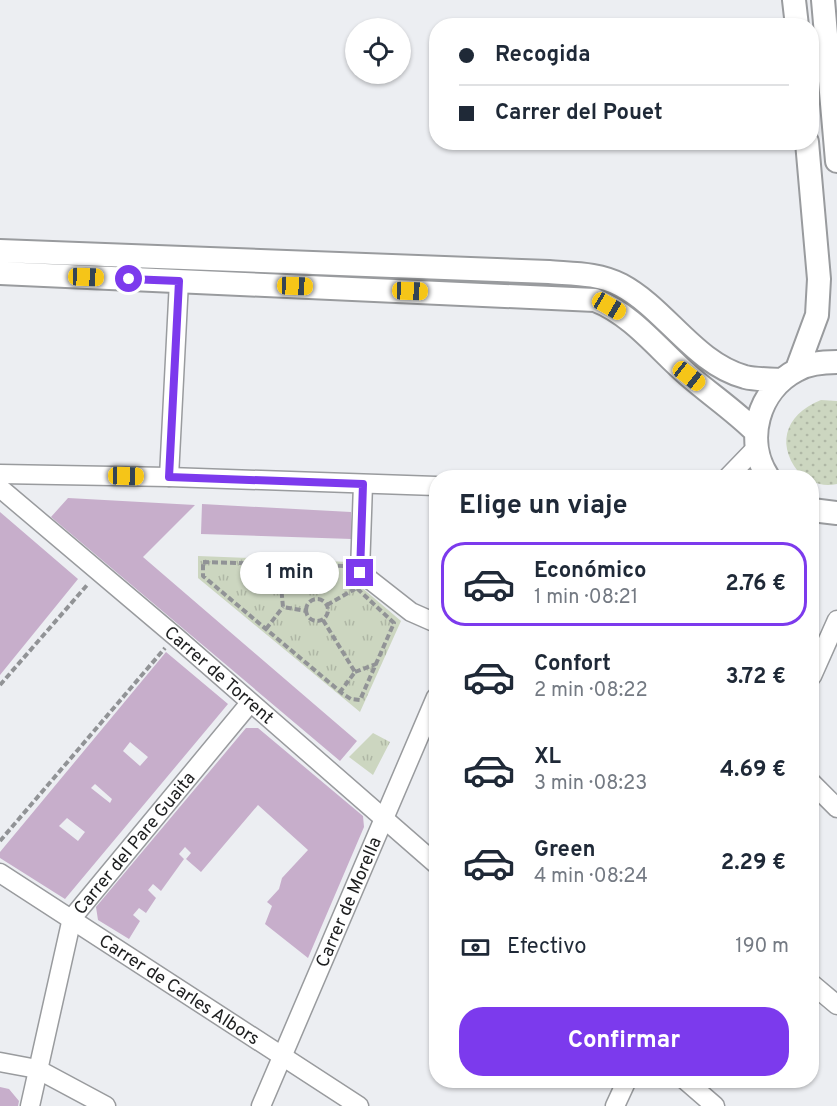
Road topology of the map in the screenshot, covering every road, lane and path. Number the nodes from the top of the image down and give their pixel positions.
1 (794, 0) edge
2 (822, 0) edge
3 (796, 18) edge
4 (808, 150) edge
5 (837, 161) edge
6 (0, 251) edge
7 (0, 273) edge
8 (179, 281) junction
9 (837, 362) edge
10 (790, 374) junction
11 (756, 440) junction
12 (733, 470) edge
13 (763, 470) edge
14 (0, 474) edge
15 (169, 477) junction
16 (363, 484) junction
17 (429, 486) edge
18 (0, 488) edge
19 (819, 511) edge
20 (837, 513) edge
21 (279, 565) junction
22 (99, 574) junction
23 (358, 587) junction
24 (327, 605) junction
25 (283, 607) junction
26 (306, 611) junction
27 (429, 619) edge
28 (322, 620) junction
29 (837, 620) edge
30 (266, 629) junction
31 (176, 637) junction
32 (819, 660) edge
33 (376, 664) junction
34 (355, 672) junction
35 (0, 685) edge
36 (340, 692) junction
37 (250, 703) junction
38 (429, 713) edge
39 (819, 790) edge
40 (837, 808) edge
41 (383, 818) junction
42 (0, 841) edge
43 (429, 858) edge
44 (0, 873) edge
45 (72, 918) junction
46 (819, 990) edge
47 (837, 1005) edge
48 (282, 1056) junction
49 (0, 1062) edge
50 (37, 1069) junction
51 (623, 1088) edge
52 (694, 1088) edge
53 (30, 1106) edge
54 (106, 1106) edge
55 (261, 1106) edge
56 (360, 1106) edge
57 (615, 1106) edge
58 (715, 1106) edge

1 - 3 street
2 - 5 street
4 - 10 street
6 - 10 street
7 - 8 street
8 - 11 street
8 - 15 street
9 - 10 street
10 - 11 street
11 - 12 street
11 - 13 street
14 - 15 street
15 - 16 street
16 - 17 street
16 - 27 street
18 - 22 street, Carrer de Torrent
19 - 20 street
21 - 23 path
21 - 25 path
21 - 30 path
22 - 31 street, Carrer de Torrent
22 - 35 path
23 - 24 path
23 - 33 path
24 - 26 path
24 - 28 path
25 - 26 path
25 - 30 path
26 - 28 path
28 - 34 path
29 - 32 street
30 - 36 path
31 - 37 street, Carrer de Torrent
31 - 42 path
33 - 34 path
33 - 36 path
34 - 36 path
37 - 41 street, Carrer de Torrent
37 - 45 street, Carrer del Pare Guaita
38 - 41 street, Carrer de Morella
39 - 40 street
41 - 43 street, Carrer de Torrent
41 - 48 street, Carrer de Morella
44 - 45 street, Carrer de Carles Albors
45 - 48 street, Carrer de Carles Albors
45 - 50 street, Carrer del Pare Guaita
46 - 47 street
48 - 55 street, Carrer de Morella
48 - 56 street, Carrer de Carles Albors
49 - 50 street
50 - 53 street, Carrer del Pare Guaita
50 - 54 street
51 - 57 street
52 - 58 street

